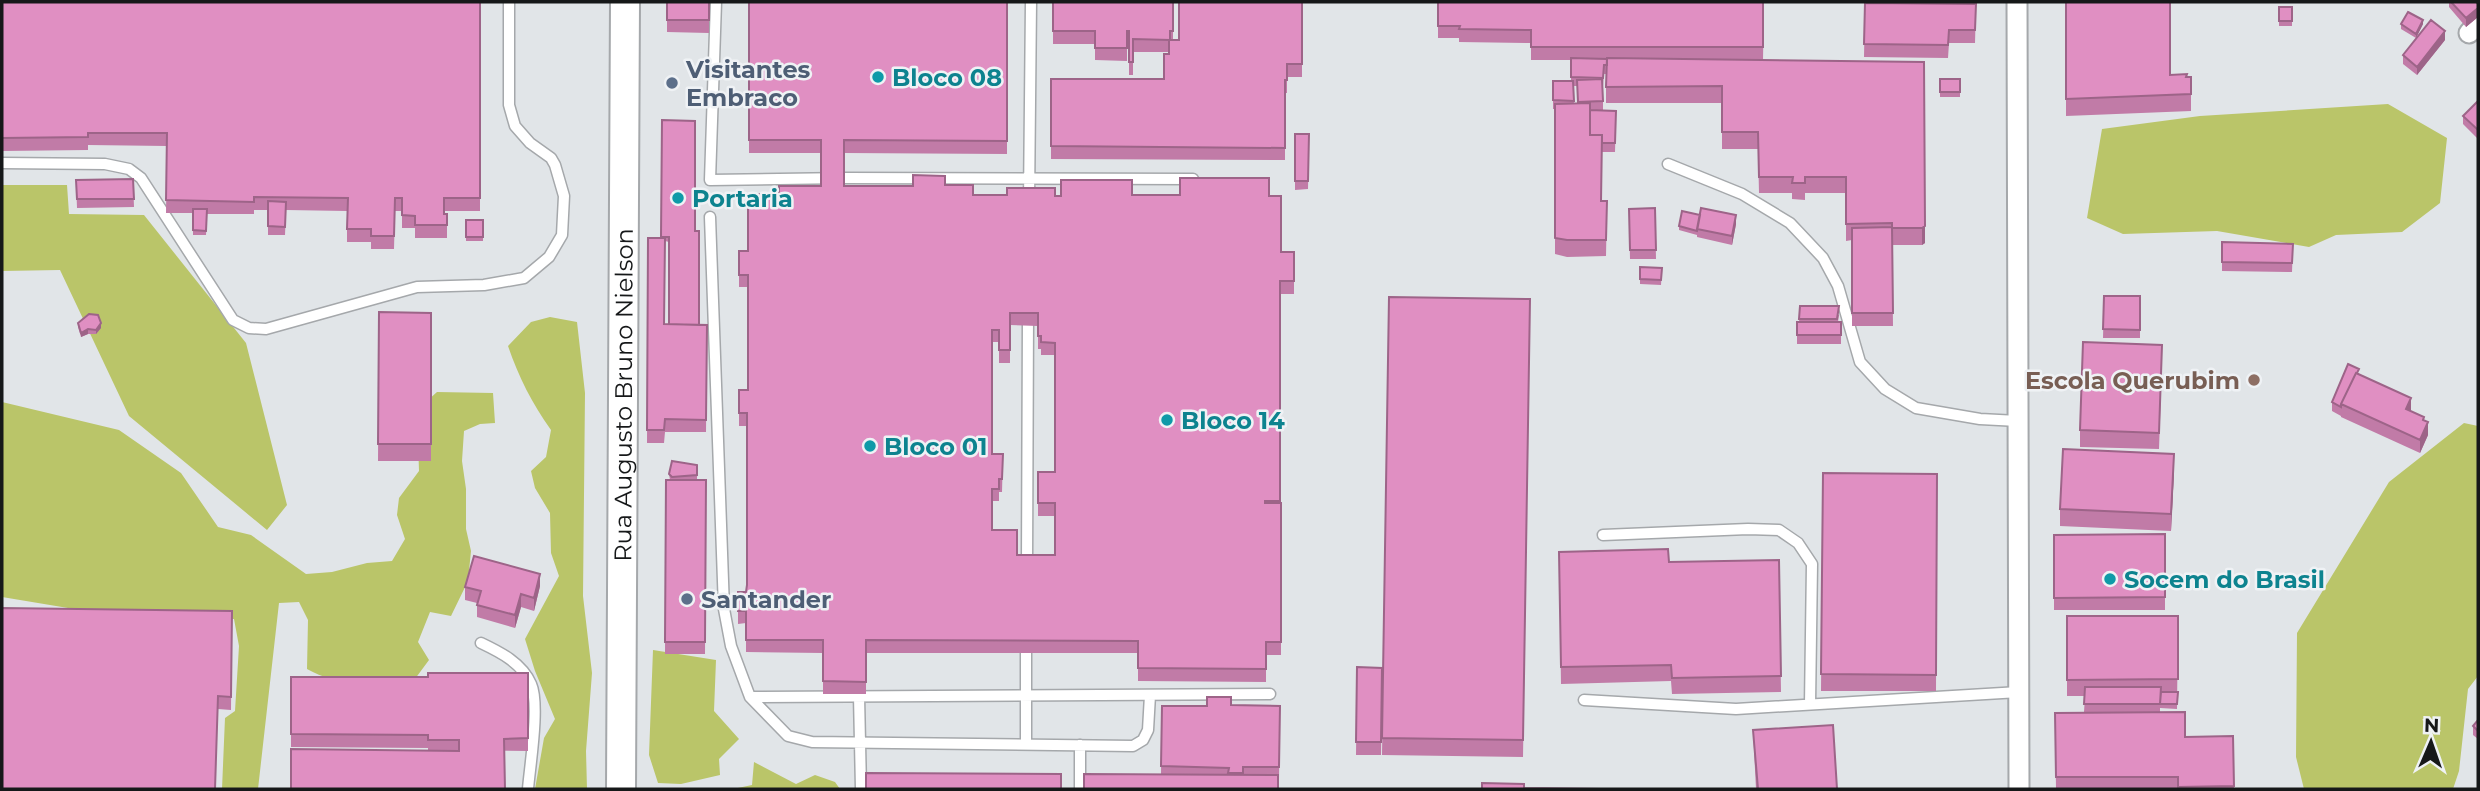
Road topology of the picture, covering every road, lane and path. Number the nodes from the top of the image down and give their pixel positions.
1 (509, 2) edge
2 (625, 2) edge
3 (716, 2) edge
4 (1031, 2) edge
5 (2017, 2) edge
6 (2, 163) edge
7 (1668, 164) dead end
8 (1029, 178) junction
9 (1209, 180) edge
10 (1029, 206) edge
11 (710, 218) dead end
12 (1028, 304) edge
13 (2018, 421) junction
14 (1603, 535) dead end
15 (1027, 570) edge
16 (1026, 626) edge
17 (481, 643) dead end
18 (2019, 692) junction
19 (1270, 694) dead end
20 (1150, 695) junction
21 (859, 696) junction
22 (1026, 696) junction
23 (750, 697) junction
24 (1584, 699) dead end
25 (1810, 704) junction
26 (860, 744) junction
27 (1026, 744) junction
28 (1080, 745) junction
29 (528, 789) edge
30 (621, 789) edge
31 (860, 789) edge
32 (1080, 789) edge
33 (2019, 789) edge

1 - 6 lane
2 - 30 main road, Rua Augusto Bruno Nielson
3 - 8 lane
4 - 8 lane
5 - 13 street
7 - 13 lane
8 - 9 lane
8 - 10 lane
11 - 23 lane
12 - 15 lane
13 - 18 street
14 - 25 lane
16 - 22 lane
17 - 29 lane
18 - 25 lane
18 - 33 street
19 - 20 lane
20 - 22 lane
20 - 28 lane
21 - 22 lane
21 - 23 lane
21 - 26 lane
22 - 27 lane
23 - 26 lane
24 - 25 lane
26 - 27 lane
26 - 31 lane
27 - 28 lane
28 - 32 lane

